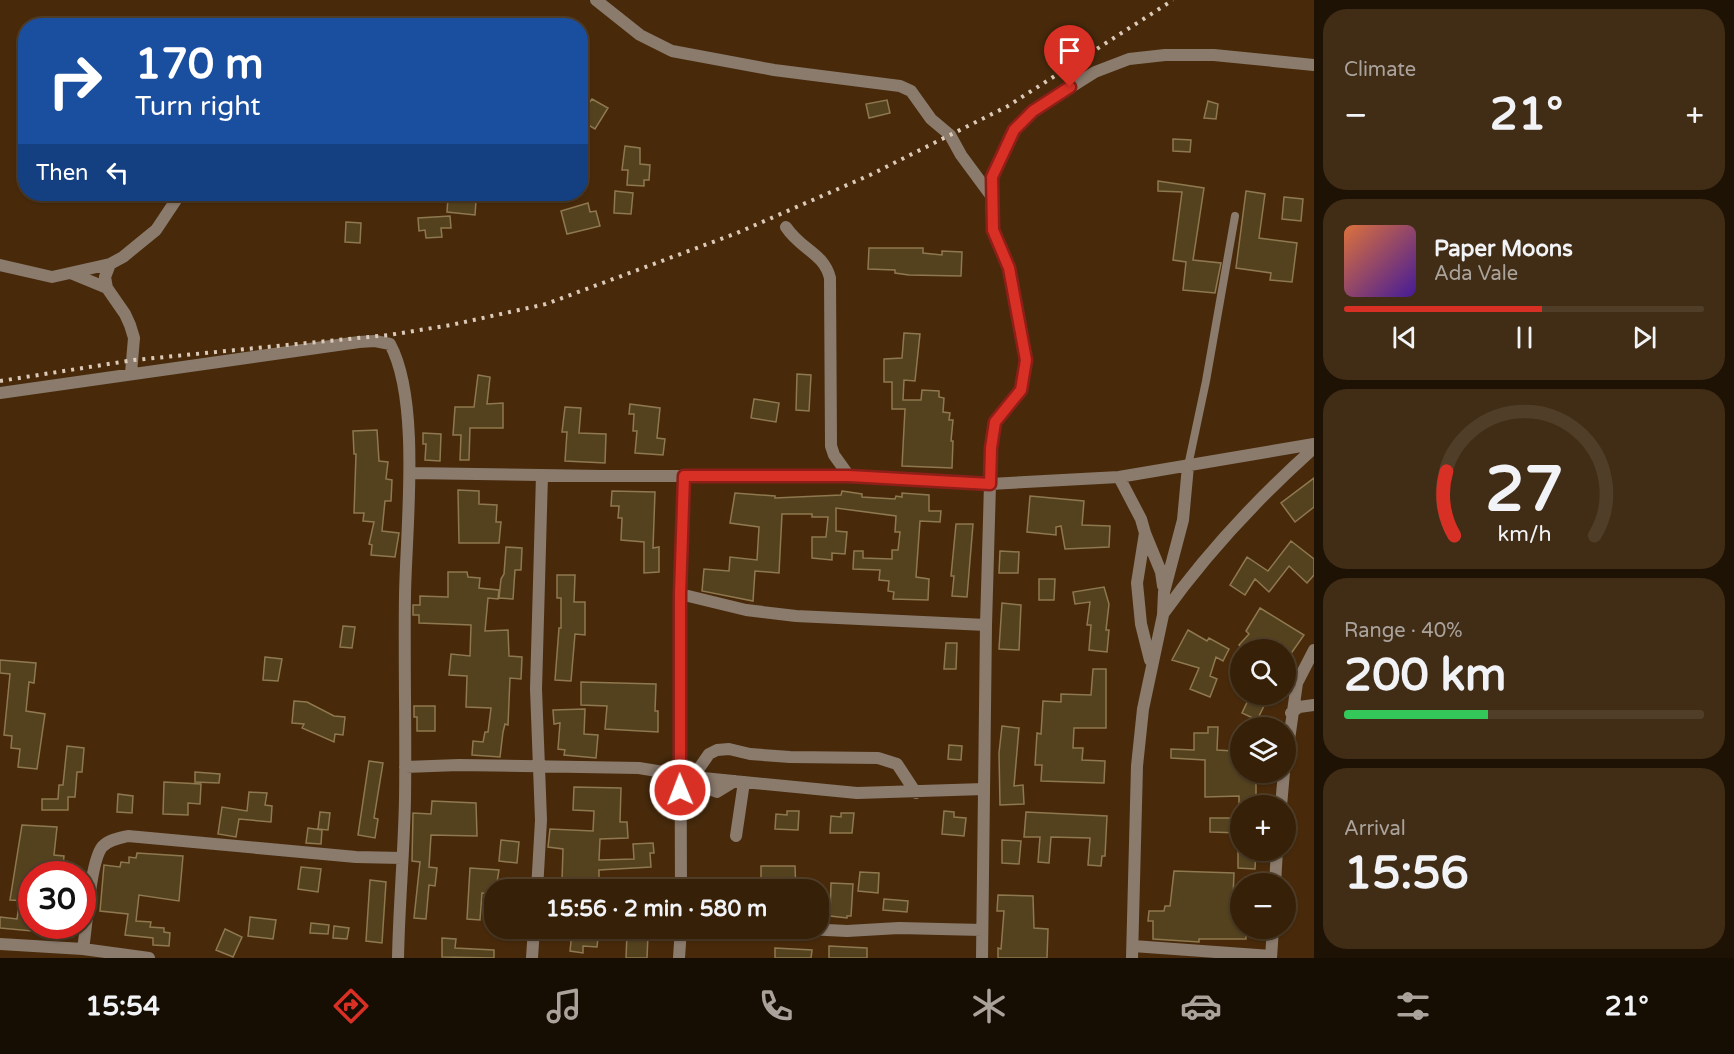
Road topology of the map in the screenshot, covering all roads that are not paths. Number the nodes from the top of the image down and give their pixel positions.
1 (596, 0) edge
2 (1314, 64) edge
3 (992, 197) junction
4 (175, 201) edge
5 (1235, 216) dead end
6 (786, 227) dead end
7 (110, 264) junction
8 (0, 265) edge
9 (73, 274) junction
10 (107, 288) junction
11 (131, 373) junction
12 (0, 393) edge
13 (1314, 446) edge
14 (1188, 466) junction
15 (410, 473) junction
16 (542, 475) junction
17 (684, 476) junction
18 (849, 476) junction
19 (1119, 477) junction
20 (990, 484) junction
21 (1145, 533) junction
22 (1164, 592) junction
23 (680, 594) junction
24 (1162, 615) junction
25 (986, 625) junction
26 (1314, 650) edge
27 (1151, 664) junction
28 (1314, 705) edge
29 (1291, 714) junction
30 (1291, 717) edge
31 (405, 767) junction
32 (538, 767) junction
33 (686, 776) junction
34 (740, 782) junction
35 (984, 789) junction
36 (916, 793) junction
37 (736, 836) dead end
38 (402, 858) junction
39 (538, 879) edge
40 (681, 879) edge
41 (829, 928) edge
42 (982, 930) junction
43 (533, 939) edge
44 (680, 939) edge
45 (1272, 939) edge
46 (0, 944) edge
47 (83, 949) junction
48 (1133, 952) edge
49 (1271, 957) edge
50 (149, 958) edge
51 (398, 958) edge
52 (532, 958) edge
53 (679, 958) edge
54 (982, 958) edge

1 - 3 street
2 - 3 street
3 - 20 street
4 - 7 street
5 - 14 lane
6 - 18 street
7 - 9 street
7 - 10 street
8 - 9 street
9 - 10 street
10 - 11 street
11 - 12 street
11 - 15 street
13 - 14 street
13 - 24 street
14 - 19 street
14 - 22 street
15 - 16 street
15 - 31 street
16 - 17 street
16 - 32 street
17 - 18 street
17 - 23 street
18 - 20 street
19 - 20 street
19 - 21 street
20 - 25 street
21 - 22 street
21 - 27 street
22 - 24 street
23 - 25 street
23 - 33 street
24 - 27 street
25 - 35 street
26 - 29 street
27 - 48 street
28 - 29 street
29 - 30 street
31 - 32 street
31 - 38 street
32 - 33 street
32 - 39 street
33 - 34 street
33 - 36 street
33 - 40 street
34 - 36 street
34 - 37 street
35 - 36 street
35 - 42 street
38 - 47 street
38 - 51 street
41 - 42 street
42 - 54 street
43 - 52 street
44 - 53 street
45 - 49 street
46 - 47 street
47 - 50 street
48 - 49 street

